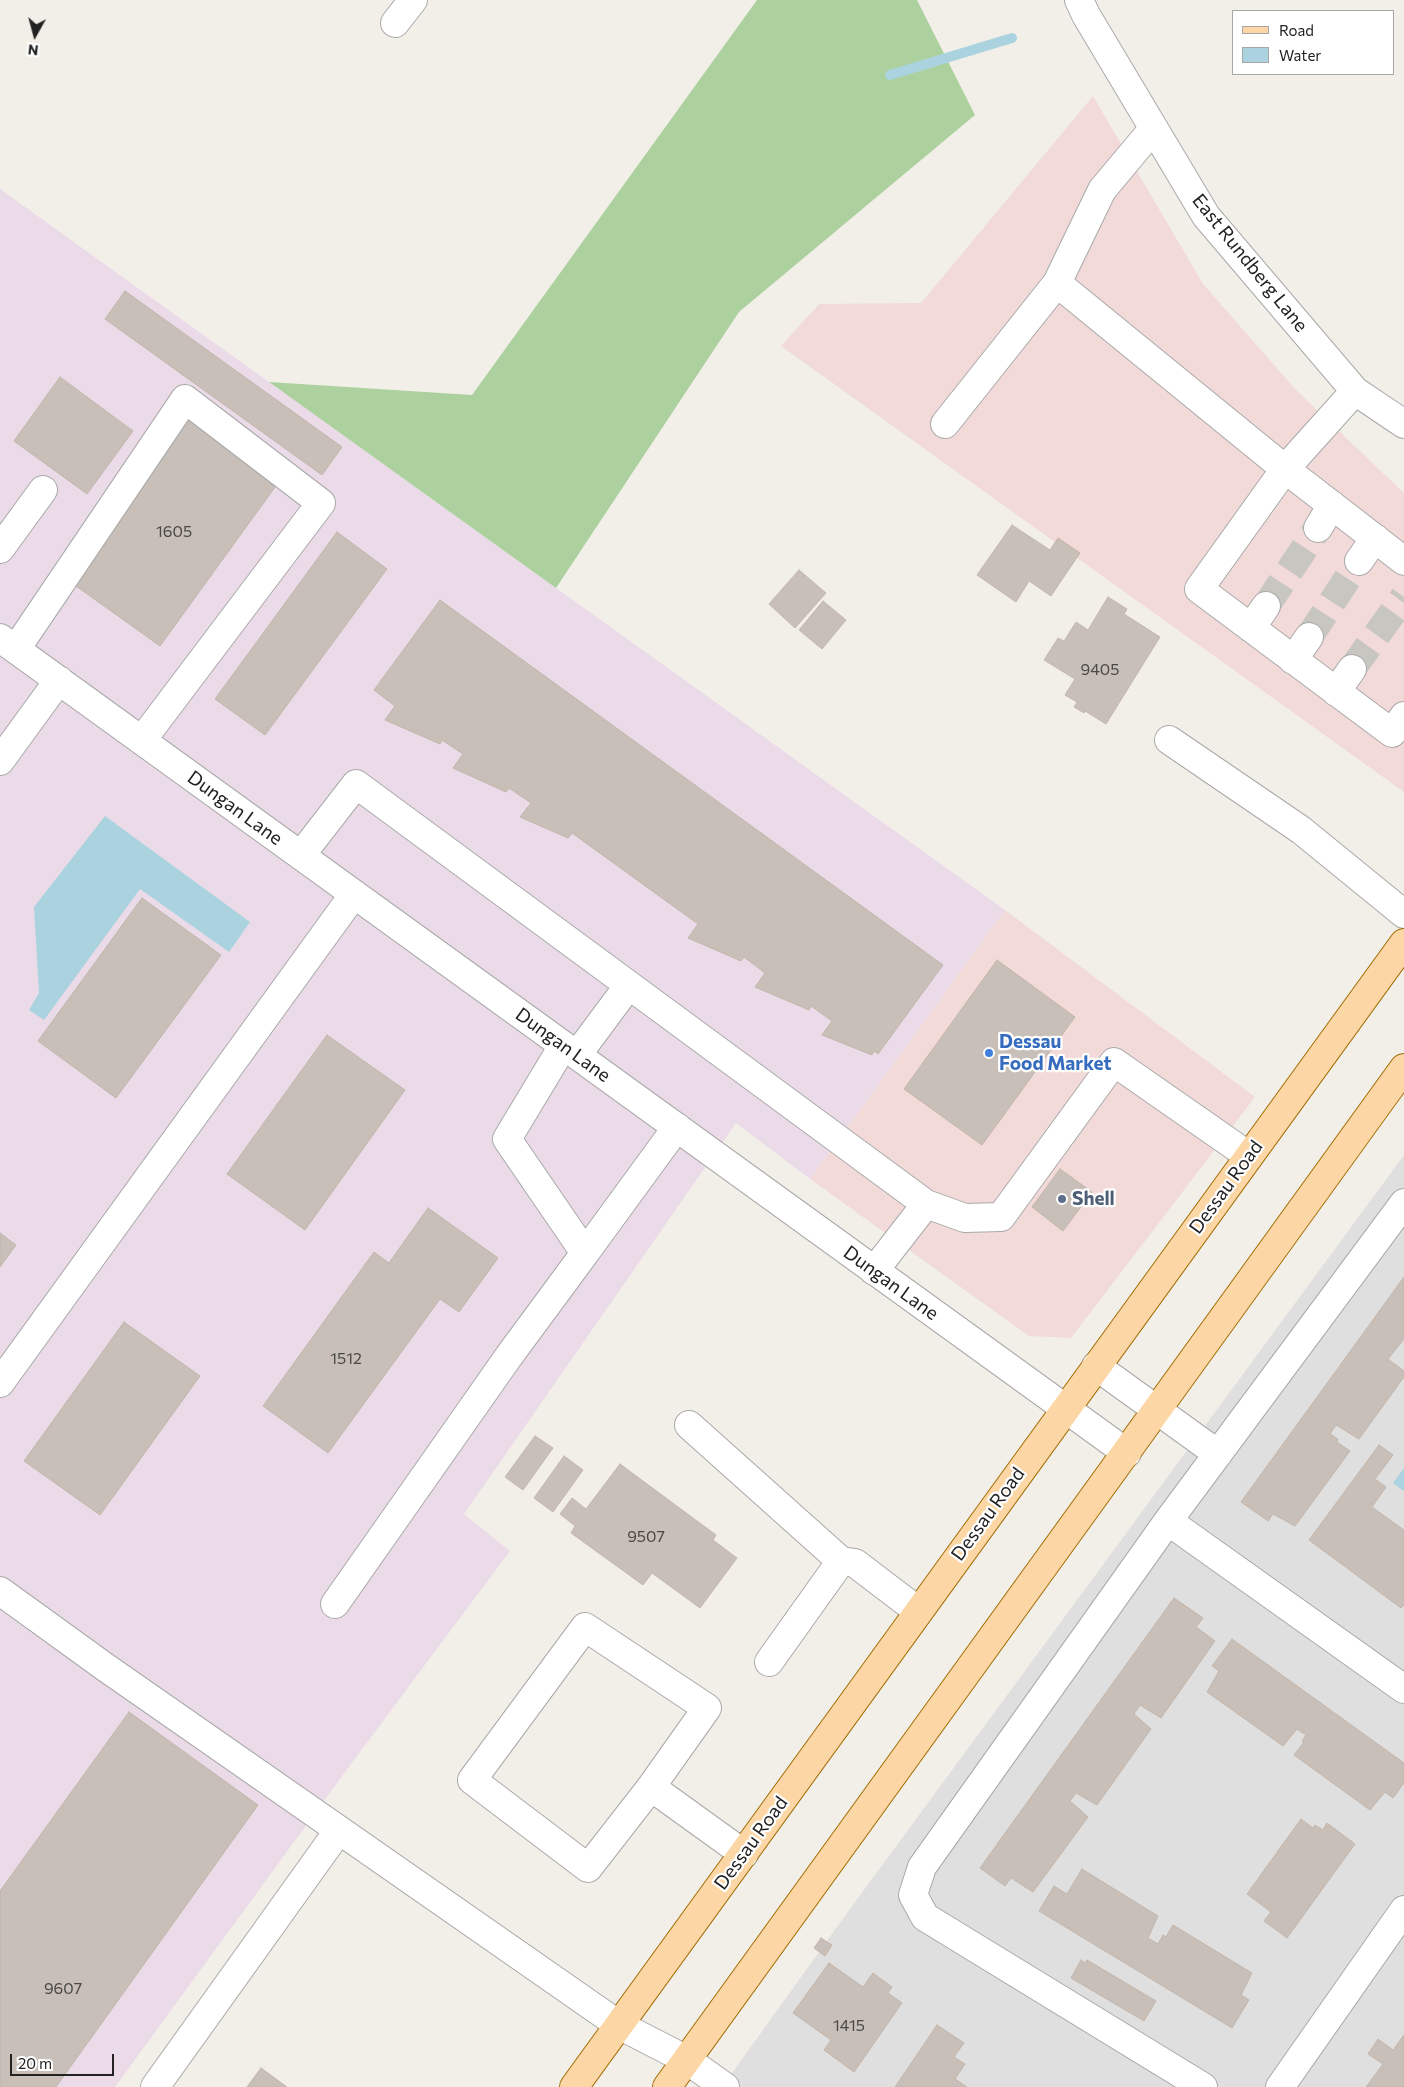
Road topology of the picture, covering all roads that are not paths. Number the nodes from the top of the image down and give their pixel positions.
1 (413, 0) edge
2 (1079, 0) edge
3 (395, 23) dead end
4 (1153, 128) junction
5 (1057, 283) junction
6 (1355, 391) junction
7 (945, 424) dead end
8 (1404, 424) edge
9 (1285, 469) junction
10 (43, 490) dead end
11 (1332, 505) junction
12 (1318, 528) tunnel mouth
13 (1374, 538) junction
14 (0, 549) edge
15 (1404, 560) edge
16 (1359, 561) tunnel mouth
17 (1308, 636) tunnel mouth
18 (8, 643) edge
19 (1293, 660) junction
20 (1352, 669) tunnel mouth
21 (59, 680) junction
22 (1336, 692) junction
23 (1404, 716) edge
24 (142, 740) junction
25 (1169, 740) dead end
26 (0, 761) edge
27 (301, 855) junction
28 (354, 894) junction
29 (1404, 914) edge
30 (1404, 943) edge
31 (629, 985) junction
32 (570, 1050) junction
33 (1404, 1068) edge
34 (677, 1128) junction
35 (1249, 1156) junction
36 (1404, 1203) edge
37 (926, 1204) junction
38 (585, 1253) junction
39 (874, 1271) junction
40 (1096, 1366) junction
41 (0, 1383) edge
42 (1065, 1408) junction
43 (1157, 1410) junction
44 (689, 1425) dead end
45 (1127, 1453) junction
46 (1218, 1454) junction
47 (1168, 1521) junction
48 (841, 1561) junction
49 (0, 1591) edge
50 (335, 1604) dead end
51 (918, 1611) junction
52 (769, 1662) dead end
53 (1404, 1689) edge
54 (650, 1787) junction
55 (339, 1830) junction
56 (744, 1854) junction
57 (1404, 1910) edge
58 (619, 2025) junction
59 (687, 2060) junction
60 (155, 2087) edge
61 (574, 2087) edge
62 (667, 2087) edge
63 (725, 2087) edge
64 (1203, 2087) edge
65 (1280, 2087) edge

1 - 3 street
2 - 4 street, East Rundberg Lane
4 - 5 street
4 - 6 street, East Rundberg Lane
5 - 7 street
5 - 9 street
6 - 8 street, East Rundberg Lane
6 - 9 street
9 - 11 street
9 - 19 street
10 - 14 street
11 - 12 street
11 - 13 street
13 - 15 street
13 - 16 street
17 - 19 street
18 - 21 street, Dungan Lane
18 - 24 street
19 - 22 street
20 - 22 street
21 - 24 street, Dungan Lane
21 - 26 street
22 - 23 street
24 - 27 street, Dungan Lane
25 - 29 street
27 - 28 street, Dungan Lane
27 - 31 street
28 - 32 street, Dungan Lane
28 - 41 street
30 - 35 main road, Dessau Road
31 - 32 street
31 - 37 street
32 - 34 street, Dungan Lane
32 - 38 street
33 - 43 main road
34 - 38 street
34 - 39 street, Dungan Lane
35 - 37 street
35 - 40 main road, Dessau Road
36 - 46 street
37 - 39 street
38 - 50 street
39 - 42 street, Dungan Lane
40 - 42 main road, Dessau Road
40 - 43 street
42 - 45 street, Dungan Lane
42 - 51 main road, Dessau Road
43 - 45 main road
43 - 46 street
44 - 48 street
45 - 59 main road
46 - 47 street
47 - 53 street
47 - 64 street
48 - 51 street
48 - 52 street
49 - 55 street
51 - 56 main road, Dessau Road
54 - 54 street
54 - 56 street
55 - 58 street
55 - 60 street
56 - 58 main road, Dessau Road
57 - 65 street
58 - 59 street
58 - 61 main road, Dessau Road
59 - 62 main road
59 - 63 street

